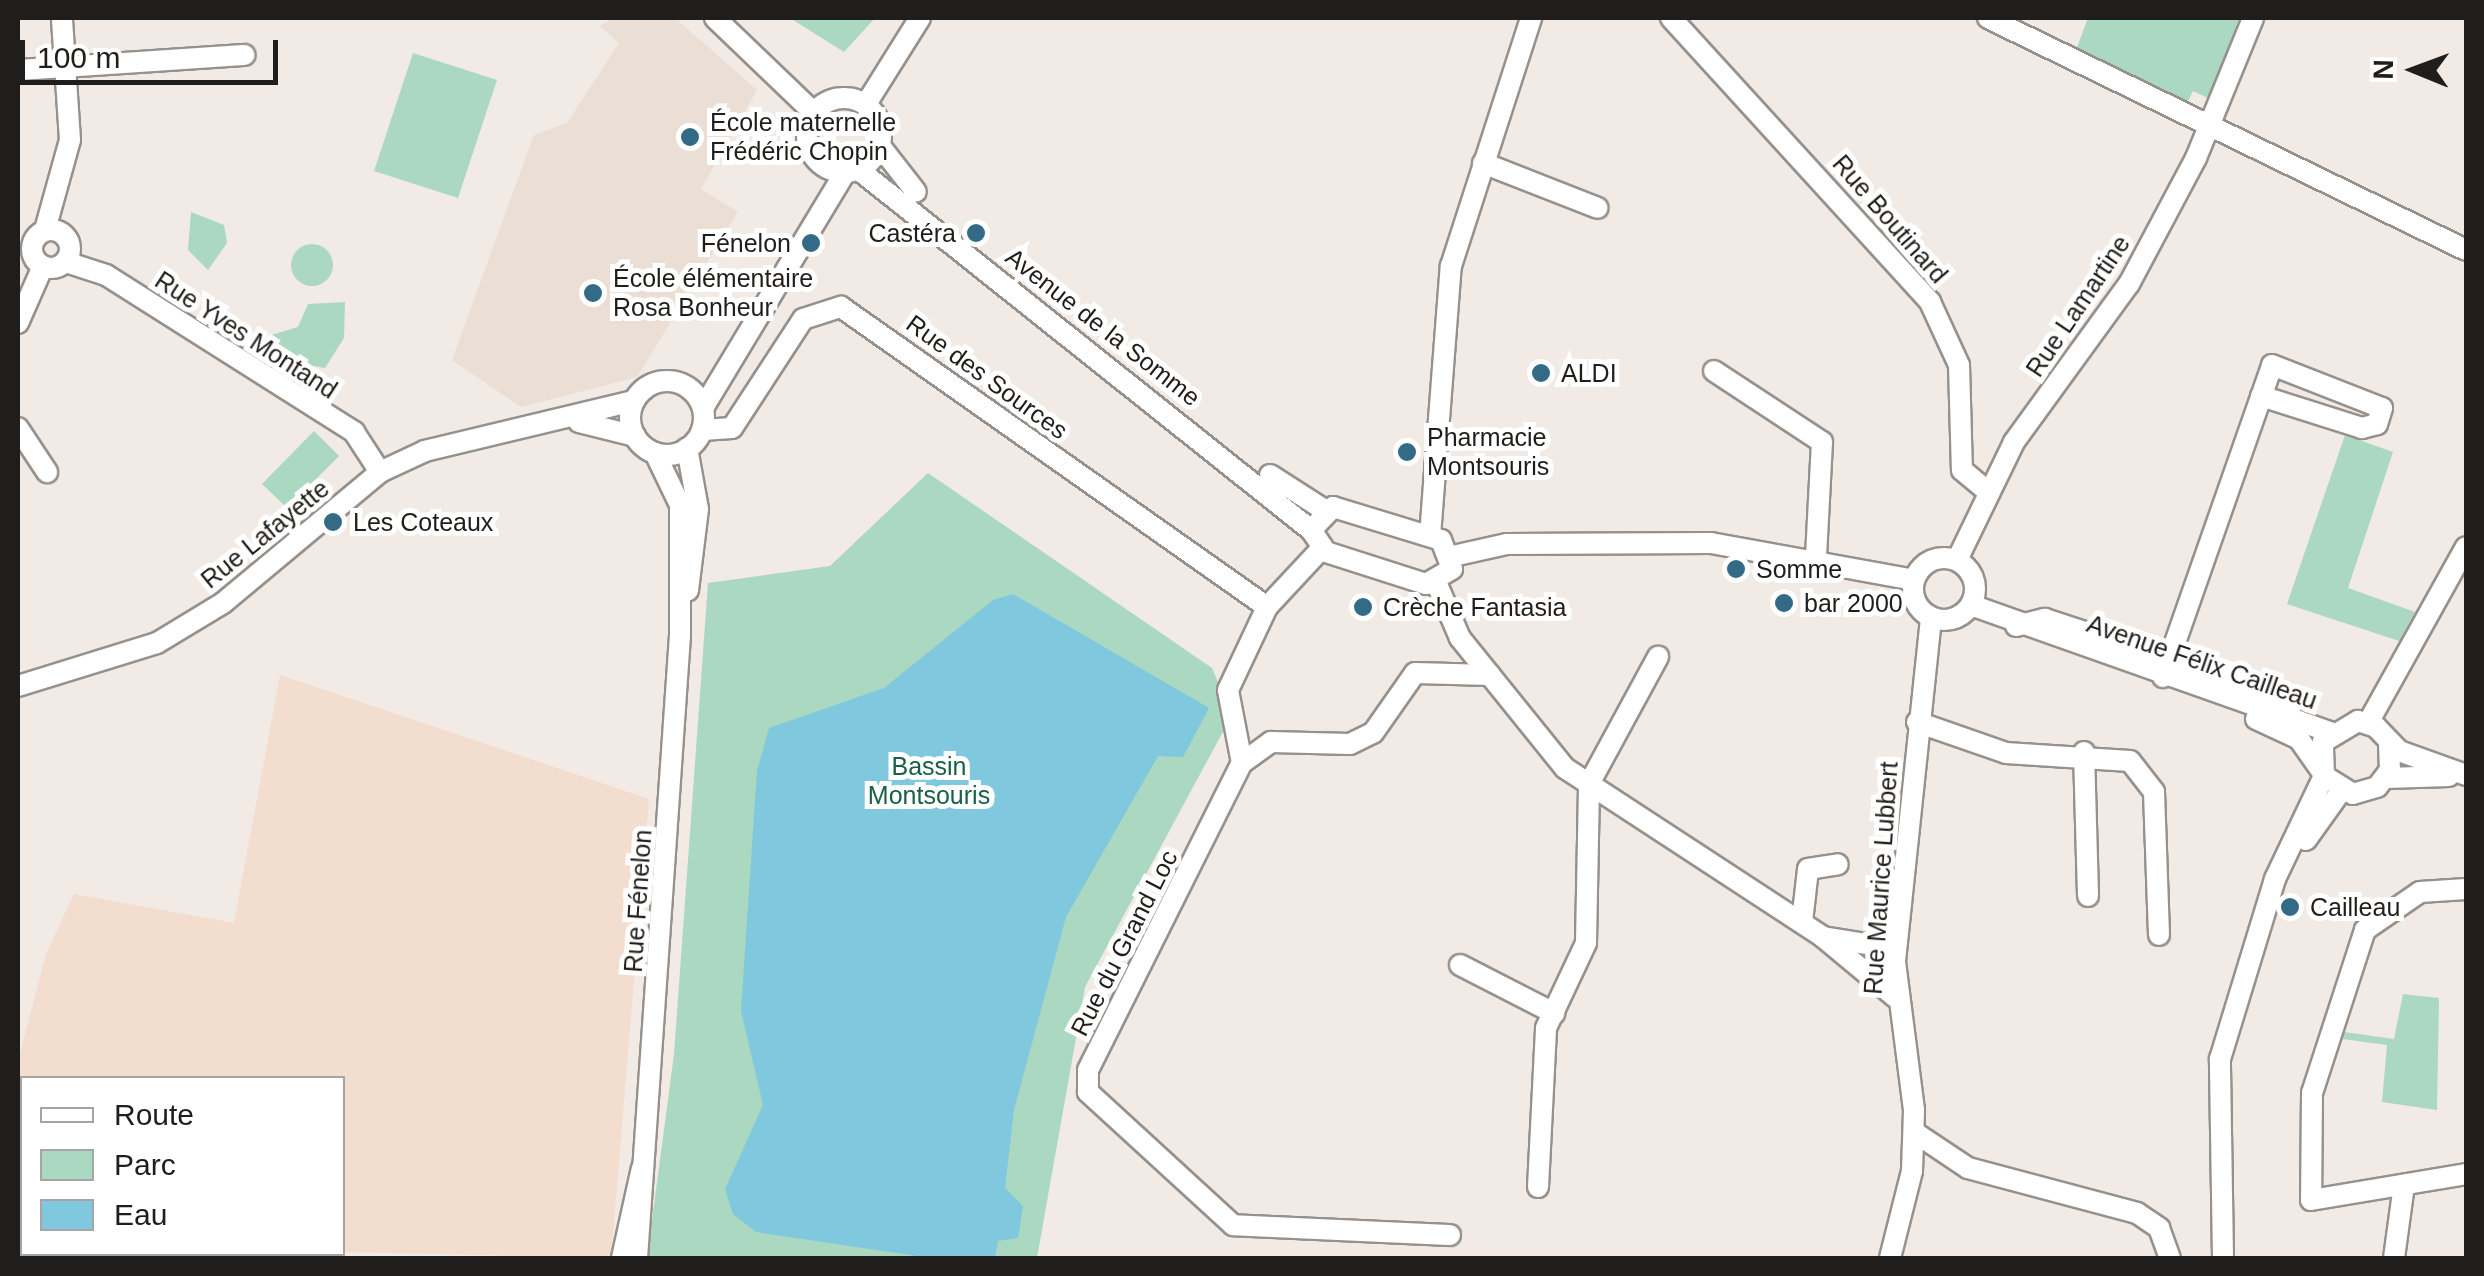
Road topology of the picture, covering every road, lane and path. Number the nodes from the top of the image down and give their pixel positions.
1 (62, 18) edge
2 (715, 18) edge
3 (920, 18) edge
4 (1531, 18) edge
5 (1671, 18) edge
6 (1988, 18) edge
7 (2253, 18) edge
8 (246, 54) dead end
9 (65, 67) junction
10 (18, 70) edge
11 (866, 104) junction
12 (814, 113) junction
13 (2206, 131) junction
14 (880, 146) junction
15 (1484, 163) junction
16 (823, 167) junction
17 (852, 172) junction
18 (824, 205) junction
19 (1598, 208) dead end
20 (46, 230) junction
21 (2466, 250) edge
22 (31, 252) edge
23 (66, 262) junction
24 (18, 322) edge
25 (1714, 371) dead end
26 (2261, 396) junction
27 (698, 399) junction
28 (634, 401) junction
29 (542, 422) junction
30 (18, 428) edge
31 (702, 430) junction
32 (635, 436) junction
33 (688, 448) junction
34 (656, 453) junction
35 (48, 472) dead end
36 (380, 472) junction
37 (1987, 491) junction
38 (1323, 509) junction
39 (1430, 536) junction
40 (1316, 539) junction
41 (2466, 547) edge
42 (1454, 556) junction
43 (1816, 556) junction
44 (1958, 560) junction
45 (1914, 580) junction
46 (1436, 582) junction
47 (1971, 605) junction
48 (1267, 607) junction
49 (1931, 618) junction
50 (680, 636) junction
51 (1658, 657) dead end
52 (2166, 668) junction
53 (1490, 675) junction
54 (18, 686) edge
55 (2228, 703) junction
56 (2289, 708) junction
57 (2316, 708) dead end
58 (1917, 722) junction
59 (2368, 724) junction
60 (2330, 732) junction
61 (2389, 743) junction
62 (2084, 752) junction
63 (1242, 763) junction
64 (2324, 776) junction
65 (2466, 776) edge
66 (2386, 778) junction
67 (1589, 784) junction
68 (2341, 791) junction
69 (1838, 864) dead end
70 (2466, 889) edge
71 (2088, 896) dead end
72 (2266, 911) junction
73 (1802, 922) junction
74 (2159, 935) dead end
75 (1824, 936) junction
76 (1896, 949) junction
77 (1460, 965) dead end
78 (1895, 997) junction
79 (1554, 1013) junction
80 (1914, 1132) junction
81 (642, 1168) junction
82 (2466, 1174) edge
83 (2404, 1186) junction
84 (1538, 1188) dead end
85 (1450, 1235) dead end
86 (622, 1258) edge
87 (636, 1258) edge
88 (1890, 1258) edge
89 (2170, 1258) edge
90 (2223, 1258) edge
91 (2394, 1258) edge

1 - 9 street
2 - 12 street
3 - 11 street
4 - 15 street
5 - 37 street, Rue Boutinard
6 - 13 street
7 - 13 street, Rue Lamartine
8 - 9 street
9 - 10 street
9 - 20 street
11 - 12 street
11 - 14 street
12 - 16 street
13 - 21 street
13 - 37 street, Rue Lamartine
14 - 17 street
14 - 38 street, Avenue de la Somme
15 - 19 street
15 - 39 street
16 - 17 street
16 - 18 street
17 - 18 street
17 - 40 street, Avenue de la Somme
18 - 27 street
20 - 22 street
20 - 23 street
22 - 23 street
22 - 24 street
23 - 36 street, Rue Yves Montand
25 - 43 street
26 - 26 street
26 - 52 street
27 - 28 street
27 - 31 street
28 - 29 street, Rue Lafayette
28 - 32 street
29 - 32 street, Rue Lafayette
29 - 36 street, Rue Lafayette
30 - 35 street
31 - 33 street
31 - 48 street, Rue des Sources
32 - 34 street
33 - 34 street
33 - 50 street, Rue Fénelon
34 - 50 street, Rue Fénelon
36 - 54 street, Rue Lafayette
37 - 44 street, Rue Lamartine
38 - 39 street
38 - 40 street
39 - 42 street
40 - 46 street
40 - 48 street
41 - 59 street
42 - 43 street
42 - 46 street
43 - 45 street
44 - 45 street
44 - 47 street
45 - 49 street
46 - 53 street
47 - 49 street
47 - 52 street, Avenue Félix Cailleau
48 - 63 street
49 - 58 street, Rue Maurice Lubbert
50 - 81 street, Rue Fénelon
51 - 67 street
52 - 55 street, Avenue Félix Cailleau
52 - 56 street
53 - 63 street
53 - 67 street
55 - 56 street, Avenue Félix Cailleau
55 - 64 street
56 - 57 street
56 - 60 street, Avenue Félix Cailleau
58 - 62 street
58 - 76 street, Rue Maurice Lubbert
59 - 60 street, Avenue Félix Cailleau
59 - 61 street
60 - 64 street
61 - 65 street
61 - 66 street
62 - 71 street
62 - 74 street
63 - 85 street, Rue du Grand Loc
64 - 68 street
64 - 72 street
65 - 66 street
66 - 68 street
67 - 73 street
67 - 79 street
68 - 72 street
69 - 73 street
70 - 83 street
72 - 90 street
73 - 75 street
75 - 76 street
75 - 78 street
76 - 78 street, Rue Maurice Lubbert
77 - 79 street
78 - 80 street, Rue Maurice Lubbert
79 - 84 street
80 - 88 street, Rue Maurice Lubbert
80 - 89 street
81 - 86 street
81 - 87 street
82 - 83 street
83 - 91 street

